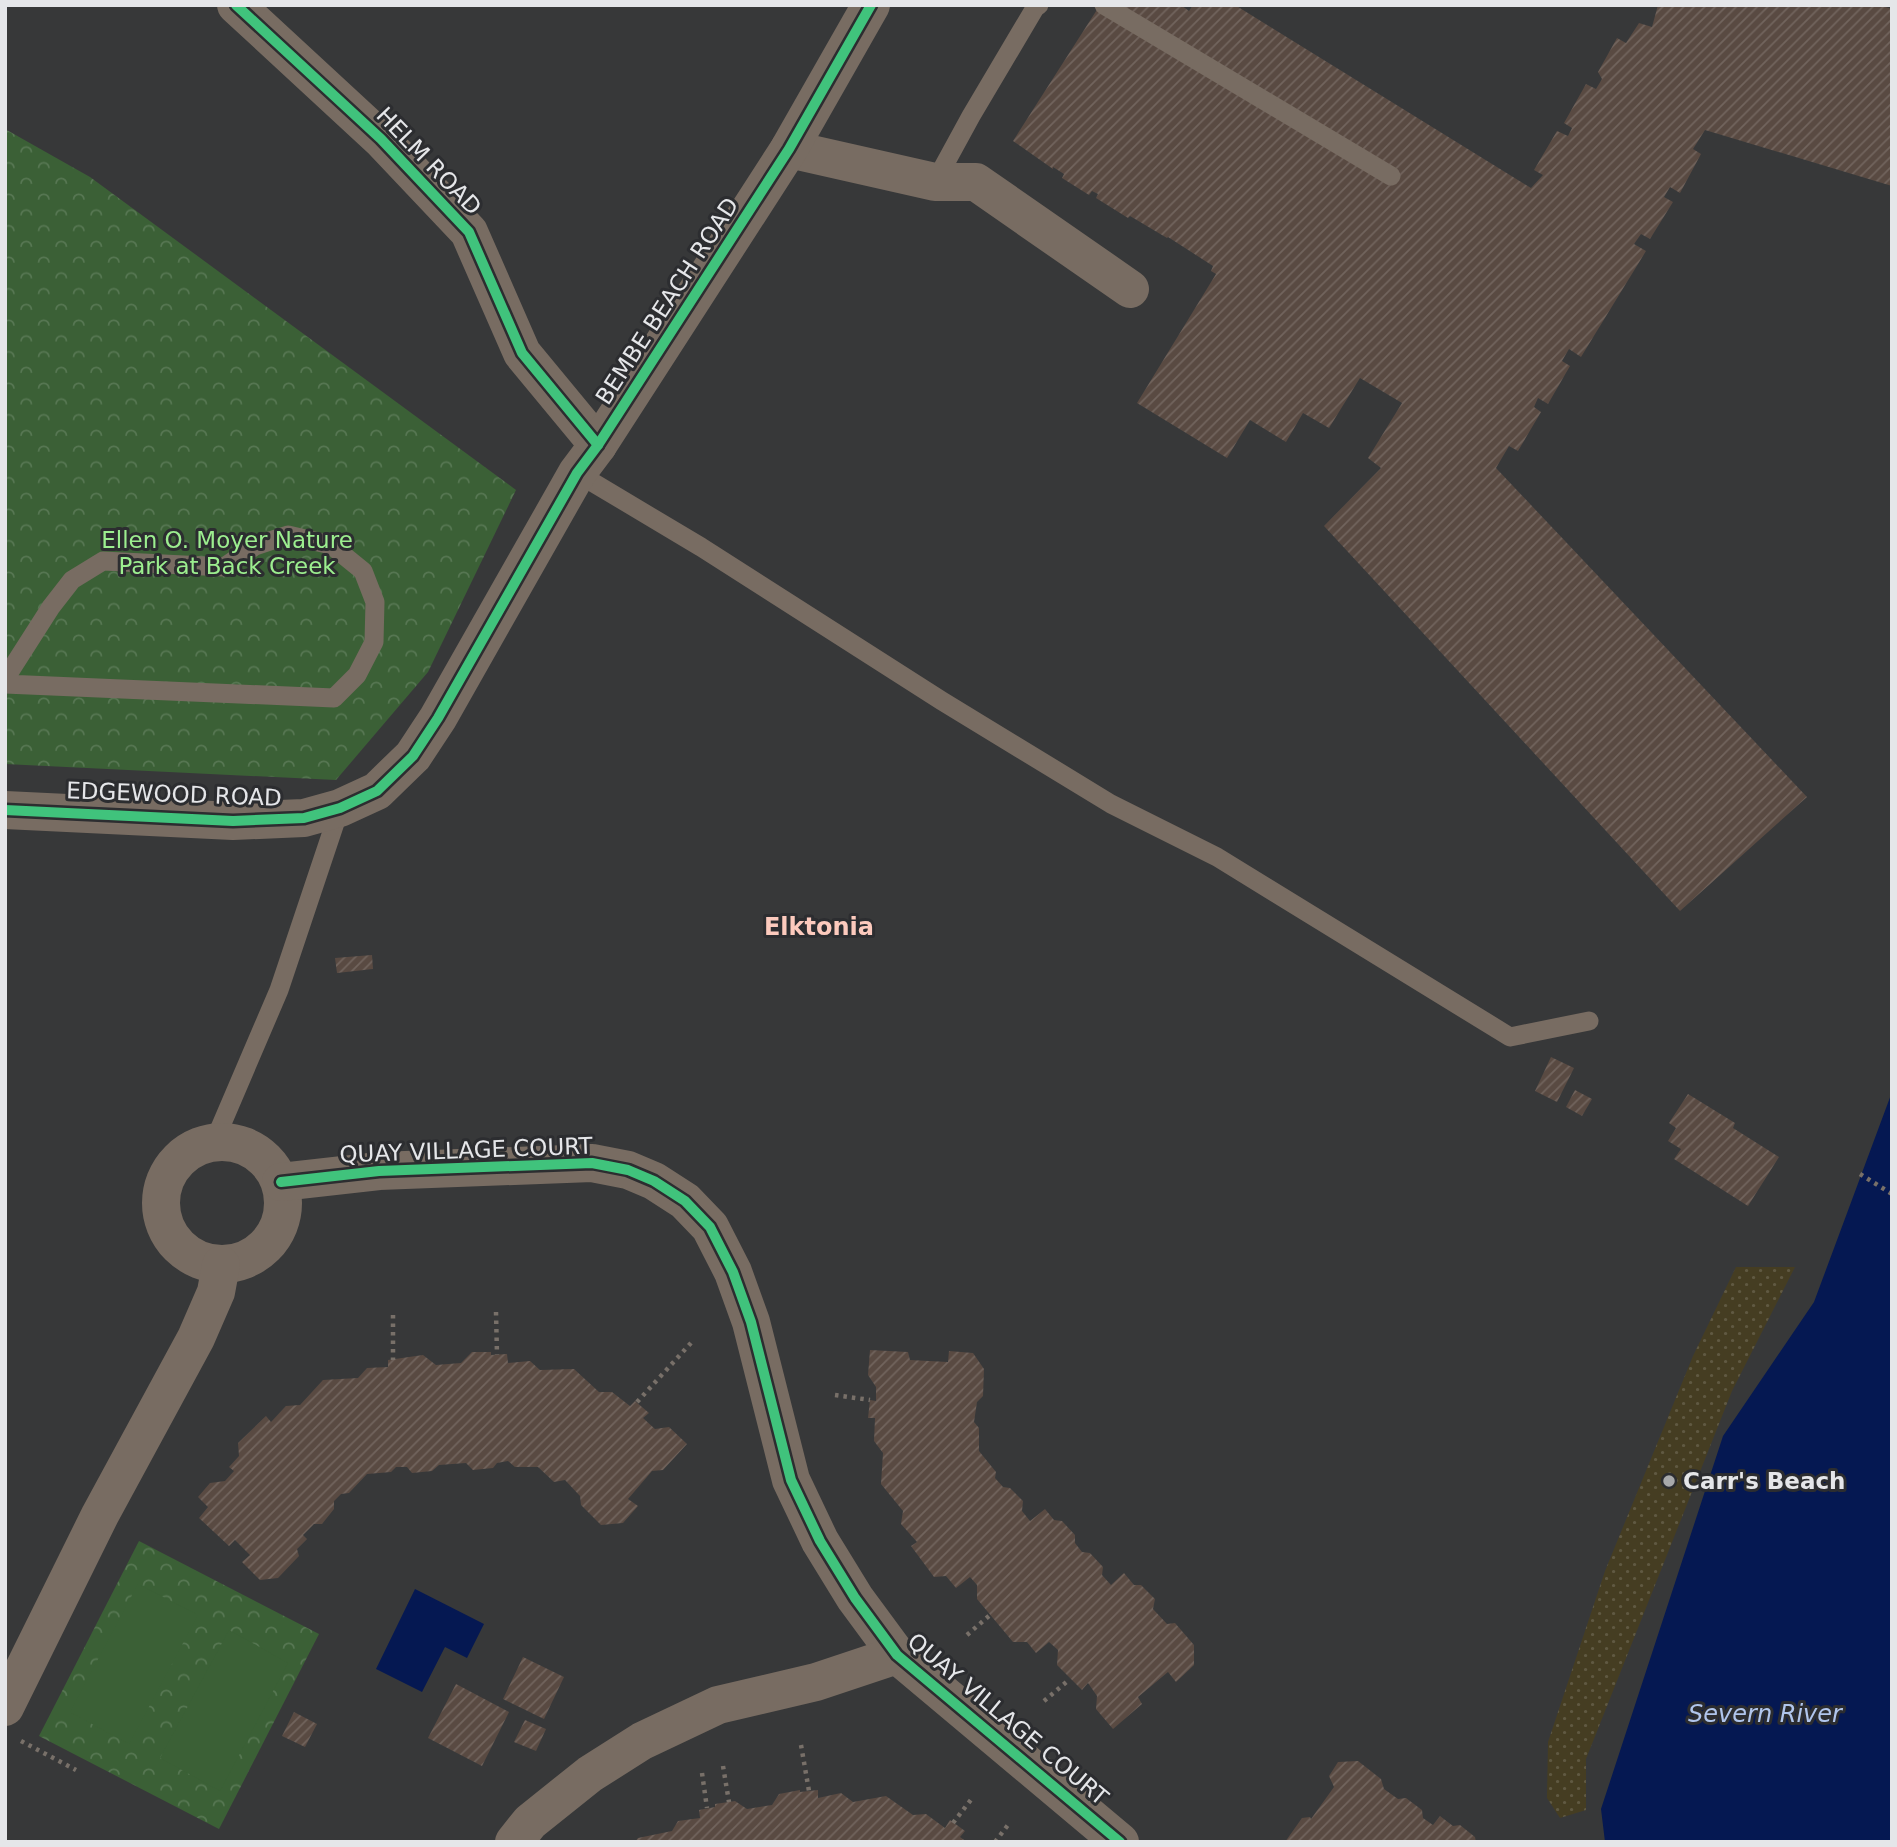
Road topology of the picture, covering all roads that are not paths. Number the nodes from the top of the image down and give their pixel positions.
1 (236, 5) edge
2 (871, 5) edge
3 (1038, 5) edge
4 (1104, 5) edge
5 (789, 149) junction
6 (1391, 176) dead end
7 (935, 182) junction
8 (1130, 289) dead end
9 (588, 459) junction
10 (5, 679) edge
11 (5, 684) edge
12 (340, 808) junction
13 (5, 810) edge
14 (1589, 1021) dead end
15 (214, 1142) junction
16 (281, 1182) junction
17 (221, 1265) junction
18 (897, 1655) junction
19 (11, 1723) edge
20 (514, 1842) edge
21 (1120, 1842) edge

1 - 9 street, HELM ROAD
2 - 5 street, BEMBE BEACH ROAD
3 - 7 lane
4 - 6 lane
5 - 7 street
5 - 9 street, BEMBE BEACH ROAD
7 - 8 street
9 - 12 street, BEMBE BEACH ROAD
9 - 14 lane
10 - 11 lane
12 - 13 street, EDGEWOOD ROAD
12 - 15 lane
15 - 16 street
15 - 17 street
16 - 17 street
16 - 18 street, QUAY VILLAGE COURT
17 - 19 street
18 - 20 street
18 - 21 street, QUAY VILLAGE COURT

